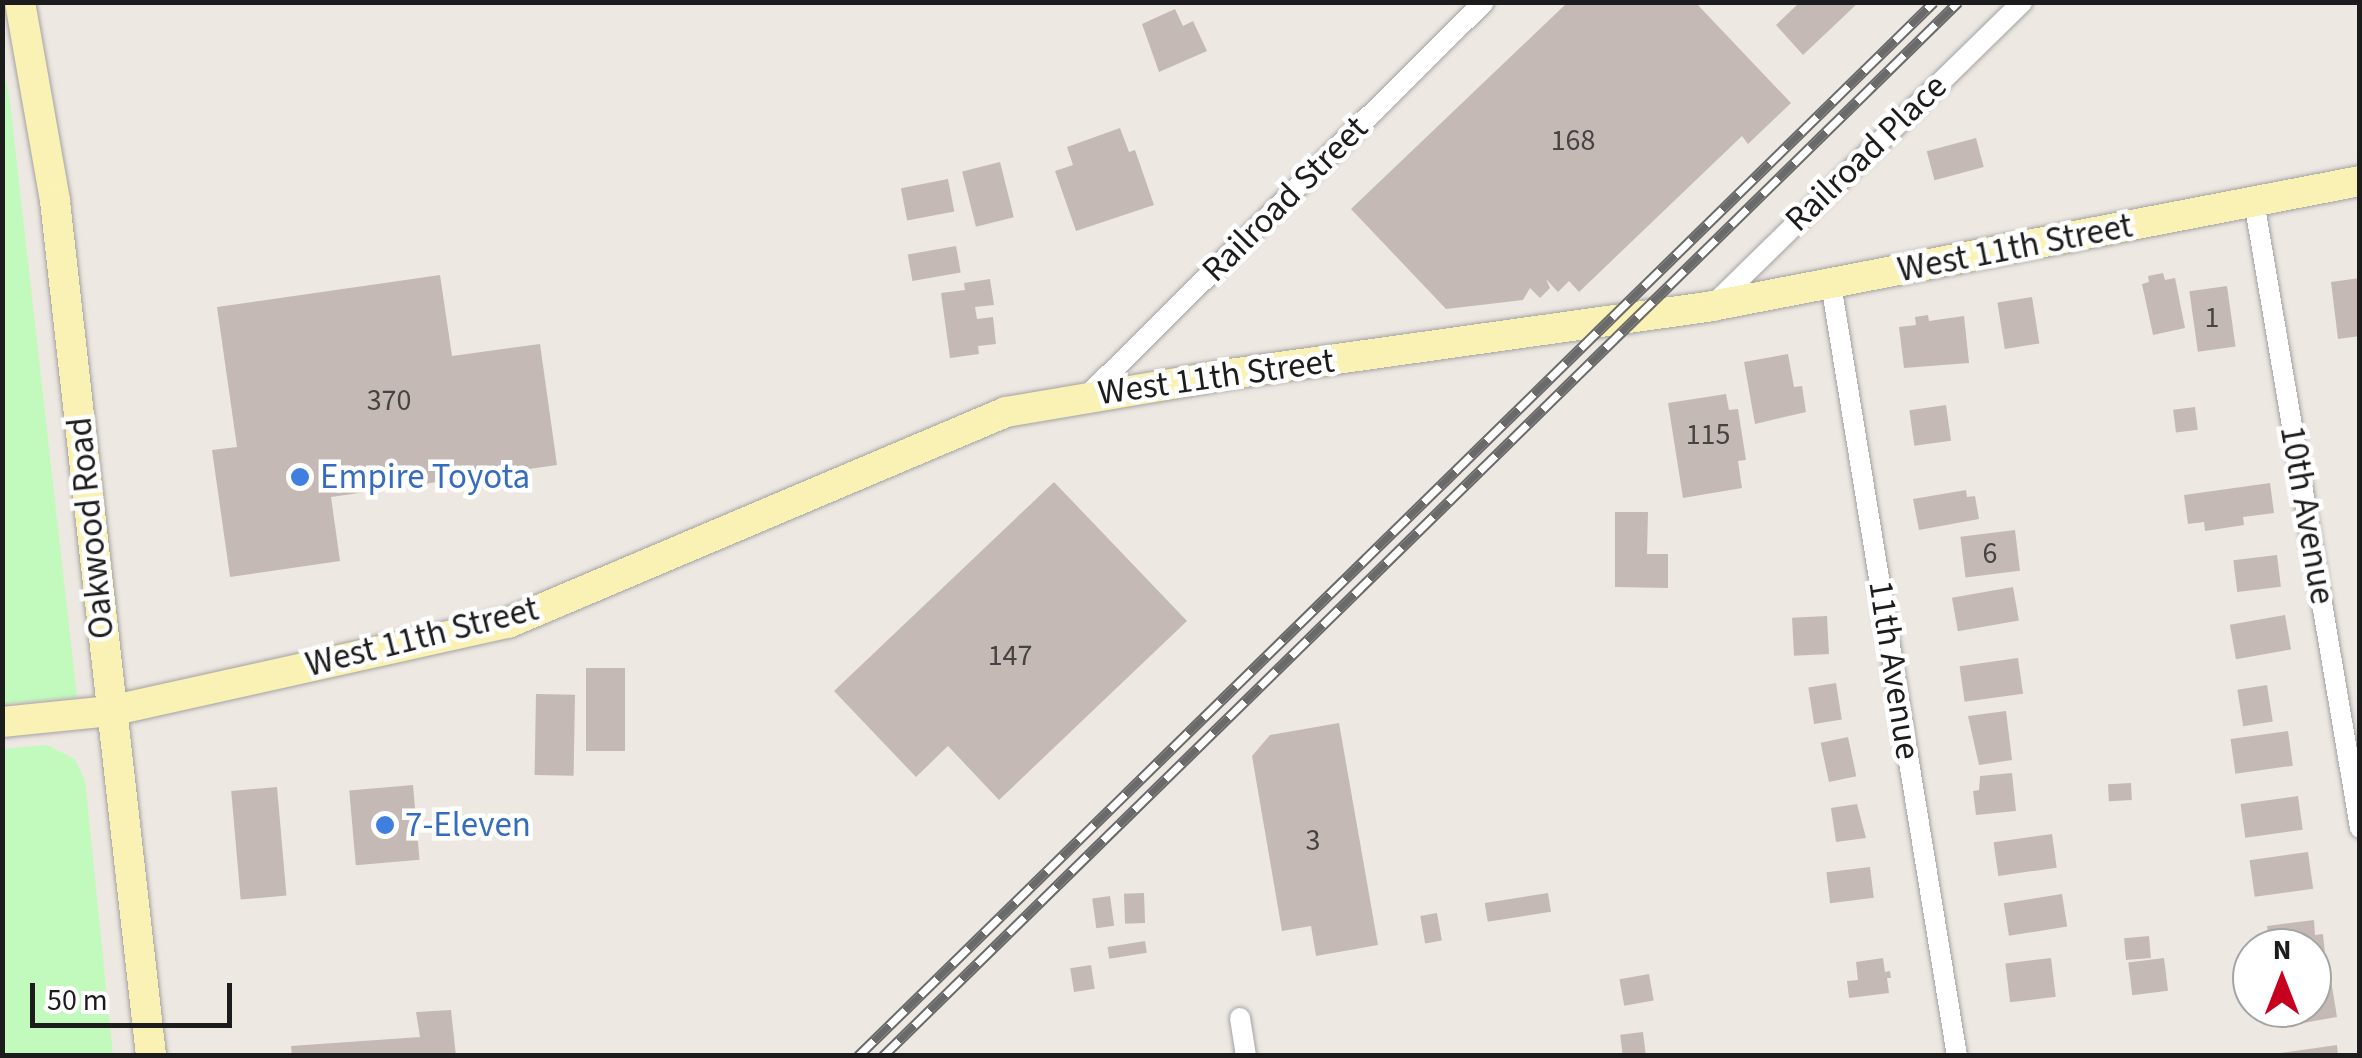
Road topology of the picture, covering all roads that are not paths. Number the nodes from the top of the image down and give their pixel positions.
1 (20, 2) edge
2 (2022, 2) edge
3 (1474, 7) edge
4 (2360, 181) edge
5 (2254, 202) junction
6 (1831, 284) junction
7 (1712, 306) junction
8 (1087, 396) junction
9 (110, 712) junction
10 (2, 722) edge
11 (2360, 828) edge
12 (1240, 1018) dead end
13 (151, 1056) edge
14 (1246, 1056) edge
15 (1957, 1056) edge

1 - 9 street, Oakwood Road
2 - 7 street, Railroad Place
3 - 8 street, Railroad Street
4 - 5 street, West 11th Street
5 - 6 street, West 11th Street
5 - 11 street, 10th Avenue
6 - 7 street, West 11th Street
6 - 15 street, 11th Avenue
7 - 8 street, West 11th Street
8 - 9 street, West 11th Street
9 - 10 street, West 11th Street
9 - 13 street, Oakwood Road
12 - 14 street

